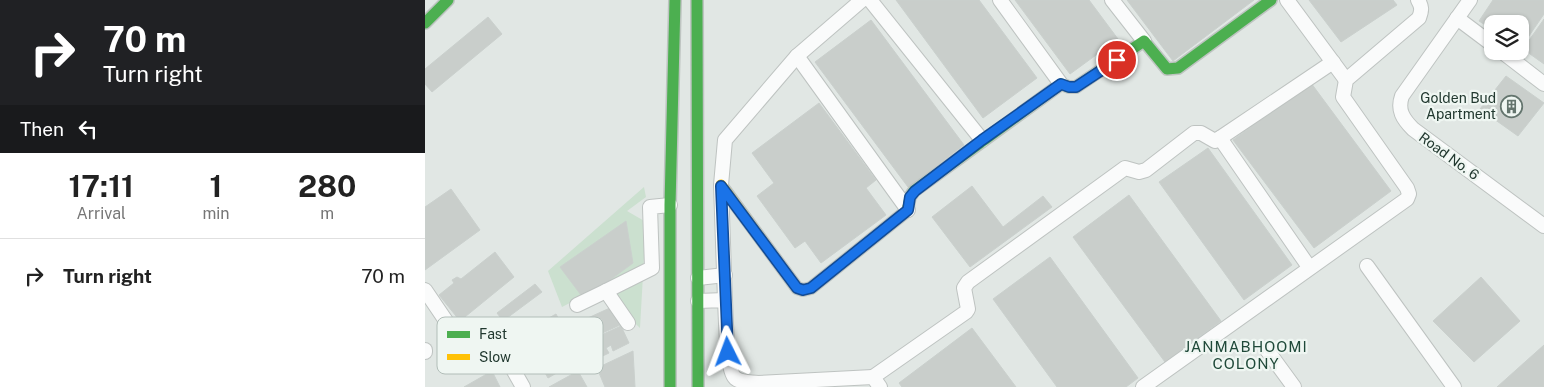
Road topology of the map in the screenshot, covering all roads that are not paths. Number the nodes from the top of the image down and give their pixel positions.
1 (448, 0) edge
2 (675, 0) edge
3 (697, 0) edge
4 (862, 0) edge
5 (870, 0) edge
6 (1000, 0) edge
7 (1112, 0) edge
8 (1271, 0) edge
9 (1287, 0) edge
10 (1418, 0) edge
11 (1470, 0) edge
12 (1457, 18) junction
13 (425, 23) edge
14 (1484, 38) edge
15 (1143, 41) junction
16 (797, 56) junction
17 (1513, 60) edge
18 (1333, 62) junction
19 (1346, 80) junction
20 (1061, 84) junction
21 (1544, 84) edge
22 (1220, 138) junction
23 (982, 140) junction
24 (721, 186) junction
25 (670, 205) junction
26 (908, 210) junction
27 (1544, 226) edge
28 (1367, 266) dead end
29 (1309, 268) junction
30 (725, 275) junction
31 (698, 278) junction
32 (425, 290) edge
33 (606, 291) junction
34 (725, 300) junction
35 (698, 301) junction
36 (577, 305) dead end
37 (443, 317) edge
38 (628, 323) dead end
39 (1267, 350) dead end
40 (515, 374) edge
41 (877, 382) edge
42 (523, 387) edge
43 (670, 387) edge
44 (698, 387) edge
45 (1143, 387) edge
46 (1294, 387) edge
47 (1454, 387) edge

1 - 13 main road
2 - 25 main road
3 - 31 main road
4 - 16 street
5 - 23 street
6 - 20 street
7 - 15 street
8 - 15 main road
9 - 18 street
10 - 19 street
11 - 12 street, Road No. 6
12 - 14 street
12 - 27 street, Road No. 6
15 - 20 main road
16 - 24 street
16 - 26 street
17 - 21 street
18 - 19 street
18 - 22 street
19 - 29 street
20 - 23 main road
22 - 29 street
22 - 41 street
23 - 26 main road
24 - 26 main road
24 - 30 street
25 - 33 street
25 - 43 main road
28 - 47 street
29 - 45 street
30 - 31 street
30 - 34 street
31 - 35 main road
32 - 37 street
33 - 36 street
33 - 38 street
34 - 35 street
34 - 41 street
35 - 44 main road
39 - 46 street
40 - 42 street

